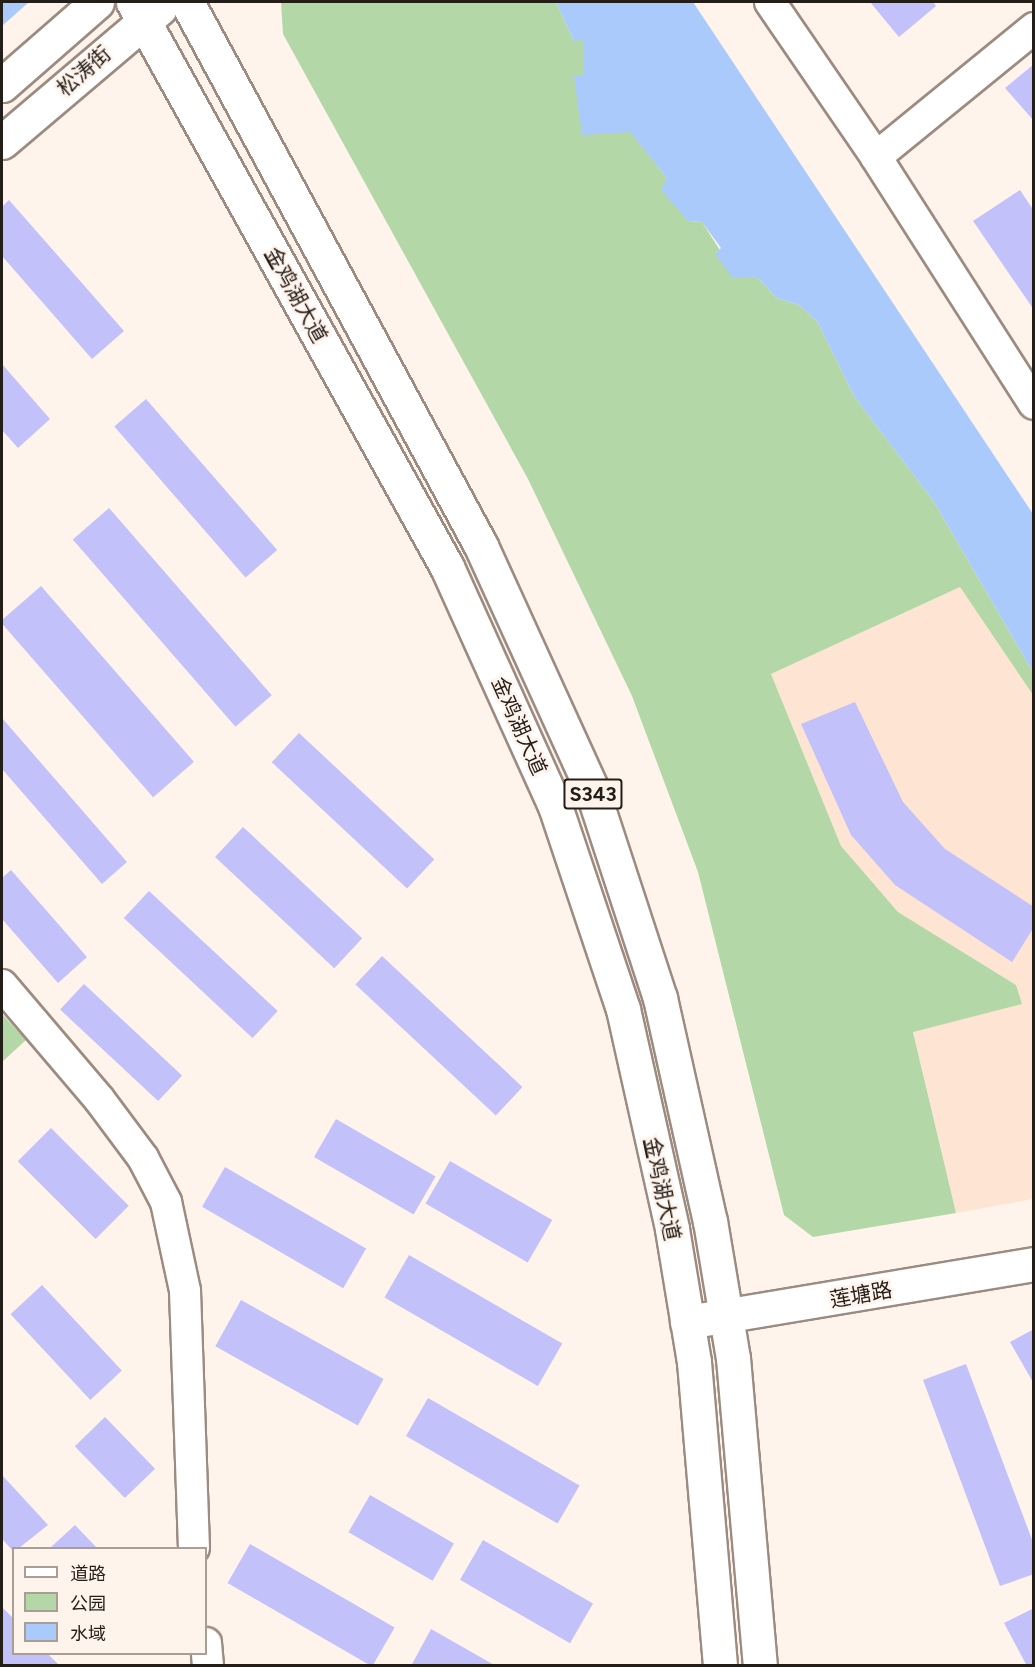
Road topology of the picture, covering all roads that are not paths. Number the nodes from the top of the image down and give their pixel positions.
1 (97, 2) edge
2 (187, 2) edge
3 (770, 2) edge
4 (148, 8) edge
5 (1034, 28) edge
6 (2, 86) edge
7 (2, 142) edge
8 (876, 157) junction
9 (1034, 404) edge
10 (2, 985) edge
11 (1034, 1264) edge
12 (726, 1316) junction
13 (687, 1322) junction
14 (194, 1547) edge
15 (720, 1665) edge
16 (759, 1665) edge

1 - 6 main road, 松涛街
2 - 12 main road, 金鸡湖大道 / S343
3 - 8 street
4 - 7 main road, 松涛街
4 - 13 main road, 金鸡湖大道 / S343
5 - 8 street
8 - 9 street
10 - 14 street
11 - 12 main road, 莲塘路
12 - 13 main road, 莲塘路
12 - 16 main road, 金鸡湖大道 / S343
13 - 15 main road, 金鸡湖大道 / S343

